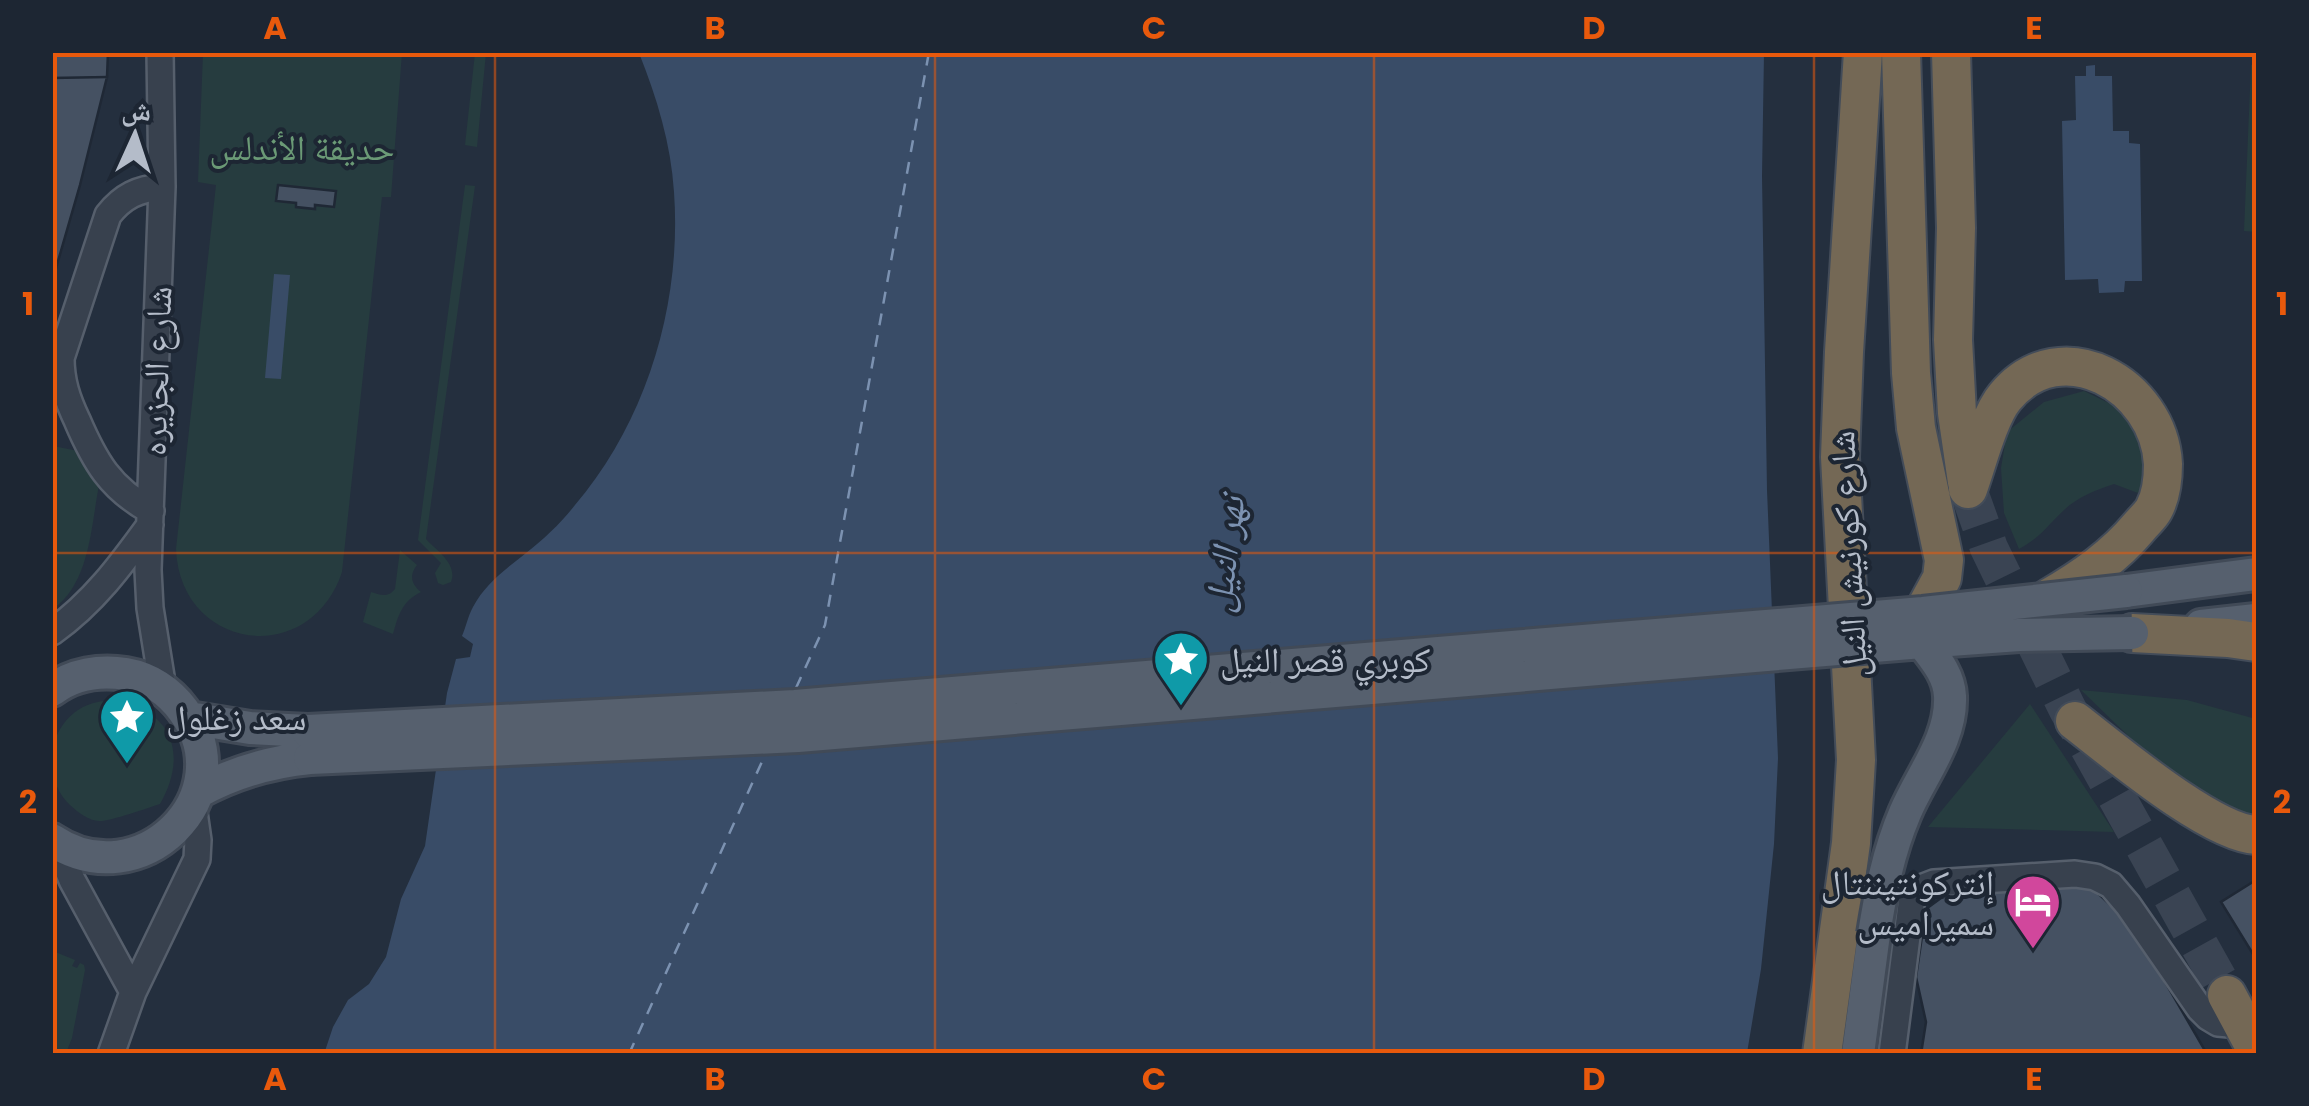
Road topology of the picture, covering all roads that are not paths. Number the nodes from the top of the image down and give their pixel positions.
1 (160, 52) edge
2 (1863, 52) edge
3 (1901, 52) edge
4 (1951, 52) edge
5 (162, 187) junction
6 (151, 518) junction
7 (2256, 574) edge
8 (2050, 598) junction
9 (2256, 620) edge
10 (1922, 627) junction
11 (52, 632) edge
12 (2132, 633) junction
13 (2256, 642) edge
14 (164, 689) junction
15 (52, 690) edge
16 (189, 718) junction
17 (2075, 721) dead end
18 (309, 744) junction
19 (195, 798) junction
20 (2256, 835) edge
21 (55, 842) edge
22 (133, 992) junction
23 (2241, 1022) edge
24 (112, 1054) edge
25 (1822, 1054) edge
26 (1858, 1054) edge
27 (1892, 1054) edge

1 - 5 street, شارع الجزيره
2 - 25 highway, شارع كورنيش النيل
3 - 10 highway
4 - 8 highway
5 - 6 street, شارع الجزيره
5 - 6 street
6 - 11 street
6 - 14 street, شارع الجزيره
7 - 8 main road, bridge
8 - 10 main road, bridge
9 - 12 main road
10 - 12 main road, bridge
10 - 18 main road, bridge
10 - 26 main road, bridge
12 - 13 highway
14 - 15 main road
14 - 16 main road
16 - 18 main road
16 - 19 main road
17 - 20 highway
18 - 19 main road
19 - 21 main road
19 - 22 street
21 - 22 street
22 - 24 street
23 - 27 street

